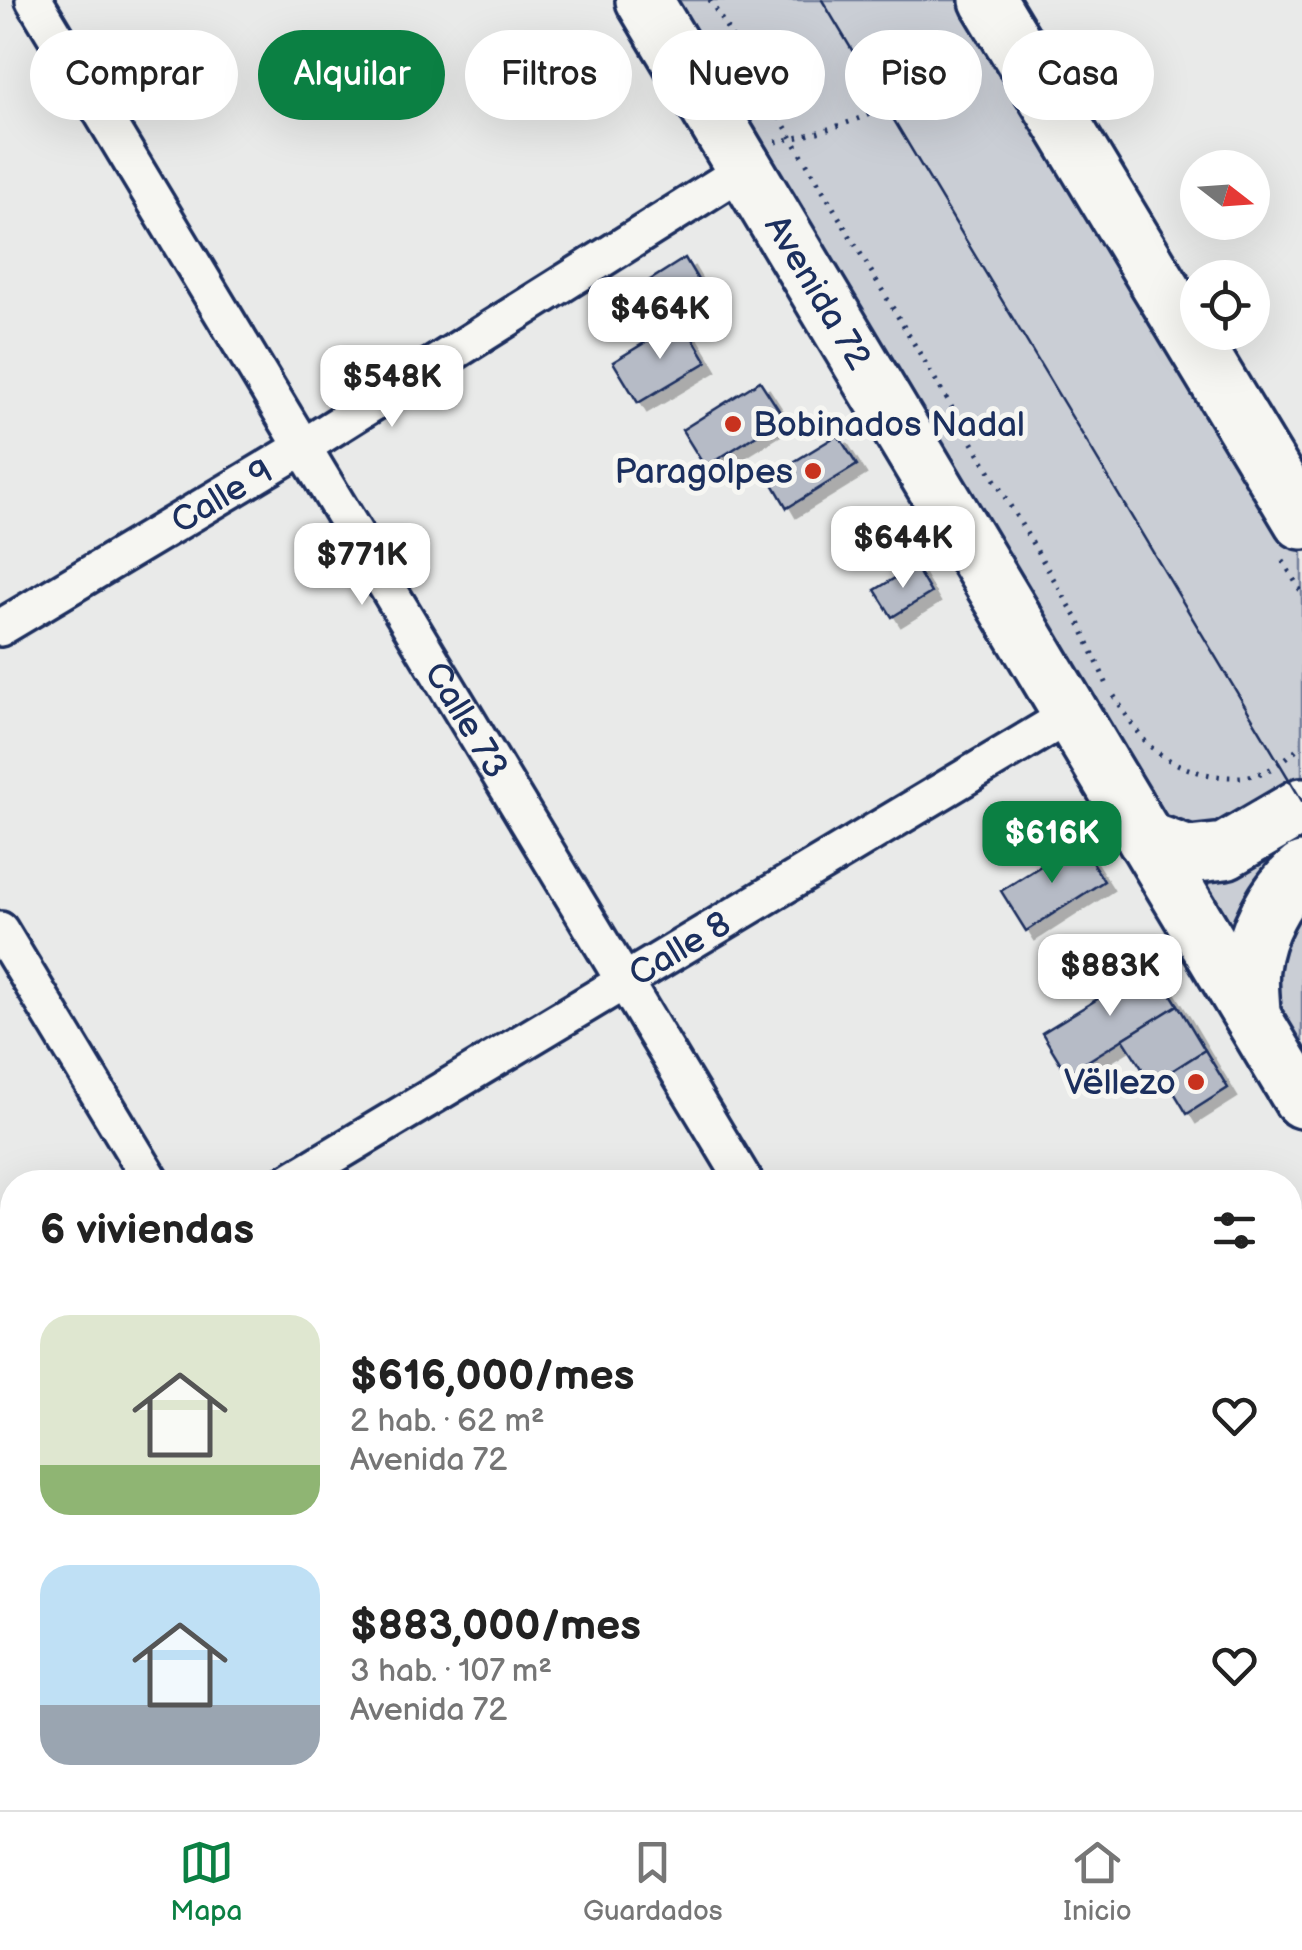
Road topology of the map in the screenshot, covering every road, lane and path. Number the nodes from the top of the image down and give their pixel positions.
1 (34, 0) edge
2 (644, 0) edge
3 (710, 0) edge
4 (1006, 13) edge
5 (790, 140) junction
6 (740, 160) junction
7 (303, 447) junction
8 (1302, 521) edge
9 (0, 628) edge
10 (1070, 714) junction
11 (1302, 744) edge
12 (1302, 806) edge
13 (1145, 839) junction
14 (1302, 870) edge
15 (0, 930) edge
16 (625, 982) junction
17 (1252, 1016) junction
18 (1302, 1100) edge
19 (145, 1170) edge
20 (309, 1170) edge
21 (738, 1170) edge

1 - 7 street, Calle 73
2 - 6 highway, Avenida 72
3 - 5 path
4 - 5 path
4 - 8 highway
5 - 6 path
5 - 11 path
6 - 7 street, Calle 9
6 - 10 highway, Avenida 72
7 - 9 street, Calle 9
7 - 16 street, Calle 73
10 - 13 highway, Avenida 72
10 - 16 street, Calle 8
12 - 13 highway
13 - 17 highway, Avenida 72
14 - 17 highway
15 - 19 street
16 - 20 street, Calle 8
16 - 21 street, Calle 73
17 - 18 highway, Avenida 72

